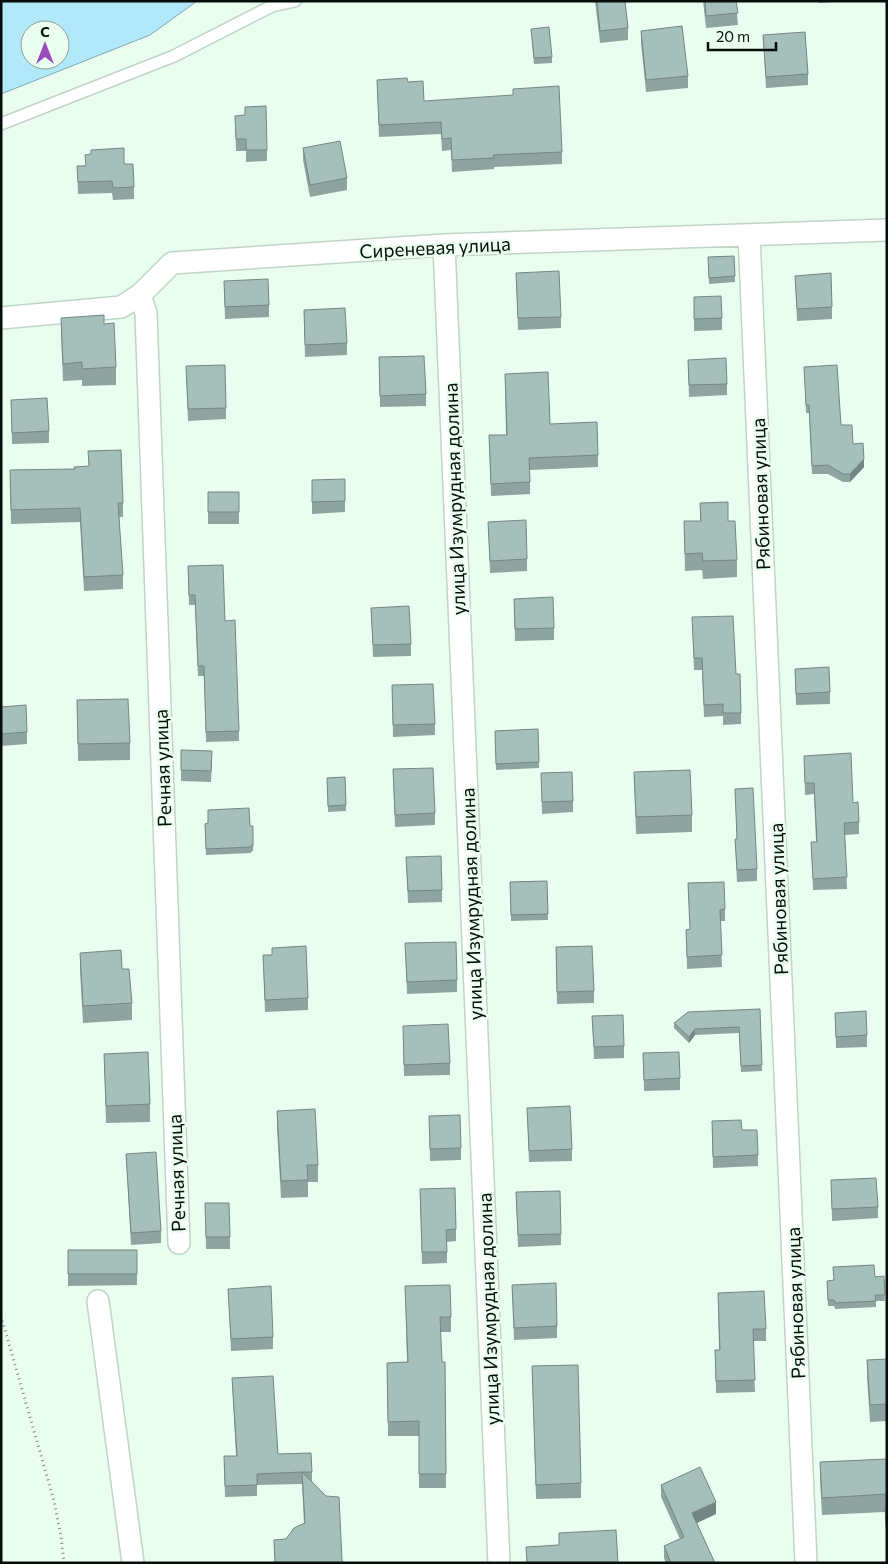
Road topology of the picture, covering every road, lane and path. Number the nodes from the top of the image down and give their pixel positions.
1 (295, 1) edge
2 (1, 124) edge
3 (887, 230) edge
4 (749, 234) junction
5 (444, 245) junction
6 (140, 295) junction
7 (1, 318) edge
8 (178, 1243) dead end
9 (98, 1301) dead end
10 (1, 1316) edge
11 (64, 1563) edge
12 (133, 1563) edge
13 (499, 1563) edge
14 (806, 1563) edge

1 - 2 lane
3 - 4 street, Сиреневая улица
4 - 5 street, Сиреневая улица
4 - 14 street, Рябиновая улица
5 - 6 street, Сиреневая улица
5 - 13 street, улица Изумрудная долина
6 - 7 street, Сиреневая улица
6 - 8 street, Речная улица
9 - 12 street
10 - 11 path

